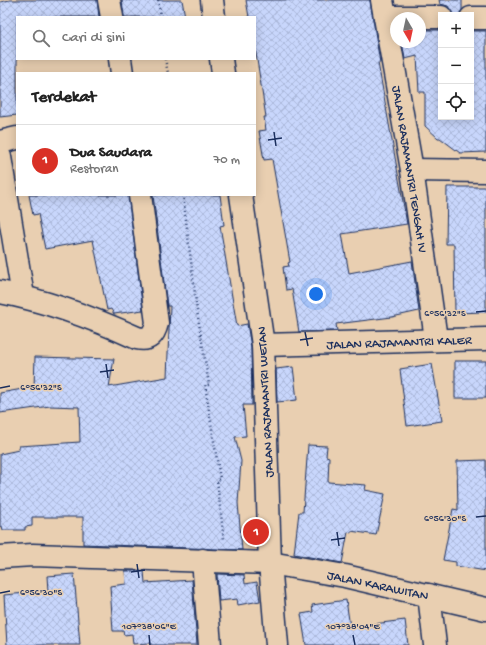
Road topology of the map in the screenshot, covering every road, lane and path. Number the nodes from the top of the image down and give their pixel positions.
1 (110, 0) edge
2 (158, 0) edge
3 (212, 0) edge
4 (384, 8) edge
5 (112, 16) edge
6 (162, 16) edge
7 (214, 16) edge
8 (438, 17) edge
9 (474, 18) edge
10 (486, 18) edge
11 (120, 60) edge
12 (166, 60) edge
13 (221, 60) edge
14 (122, 72) edge
15 (168, 72) edge
16 (223, 72) edge
17 (16, 138) edge
18 (0, 142) edge
19 (0, 157) edge
20 (412, 170) junction
21 (486, 171) edge
22 (140, 196) edge
23 (183, 196) edge
24 (241, 196) edge
25 (0, 292) edge
26 (23, 296) junction
27 (436, 339) junction
28 (486, 339) edge
29 (263, 345) junction
30 (0, 557) edge
31 (203, 560) junction
32 (227, 561) junction
33 (270, 563) junction
34 (430, 595) junction
35 (486, 609) edge
36 (210, 645) edge
37 (277, 645) edge
38 (435, 645) edge

1 - 5 street
2 - 6 path
3 - 7 street
4 - 8 street
4 - 20 street, JALAN RAJAMANTRI TENGAH IV
9 - 10 street
11 - 14 street
12 - 15 path
13 - 16 street
17 - 18 street
19 - 26 street
20 - 21 street
20 - 27 street, JALAN RAJAMANTRI TENGAH IV
22 - 26 street
23 - 32 path
24 - 29 street, JALAN RAJAMANTRI WETAN
25 - 26 street
27 - 28 street, JALAN RAJAMANTRI KALER
27 - 29 street, JALAN RAJAMANTRI KALER
29 - 33 street, JALAN RAJAMANTRI WETAN
30 - 31 street, JALAN KARAWITAN
31 - 32 street, JALAN KARAWITAN
31 - 36 street
32 - 33 street, JALAN KARAWITAN
33 - 34 street, JALAN KARAWITAN
33 - 37 street, JALAN RAJAMANTRI WETAN
34 - 35 street, JALAN KARAWITAN
34 - 38 street

